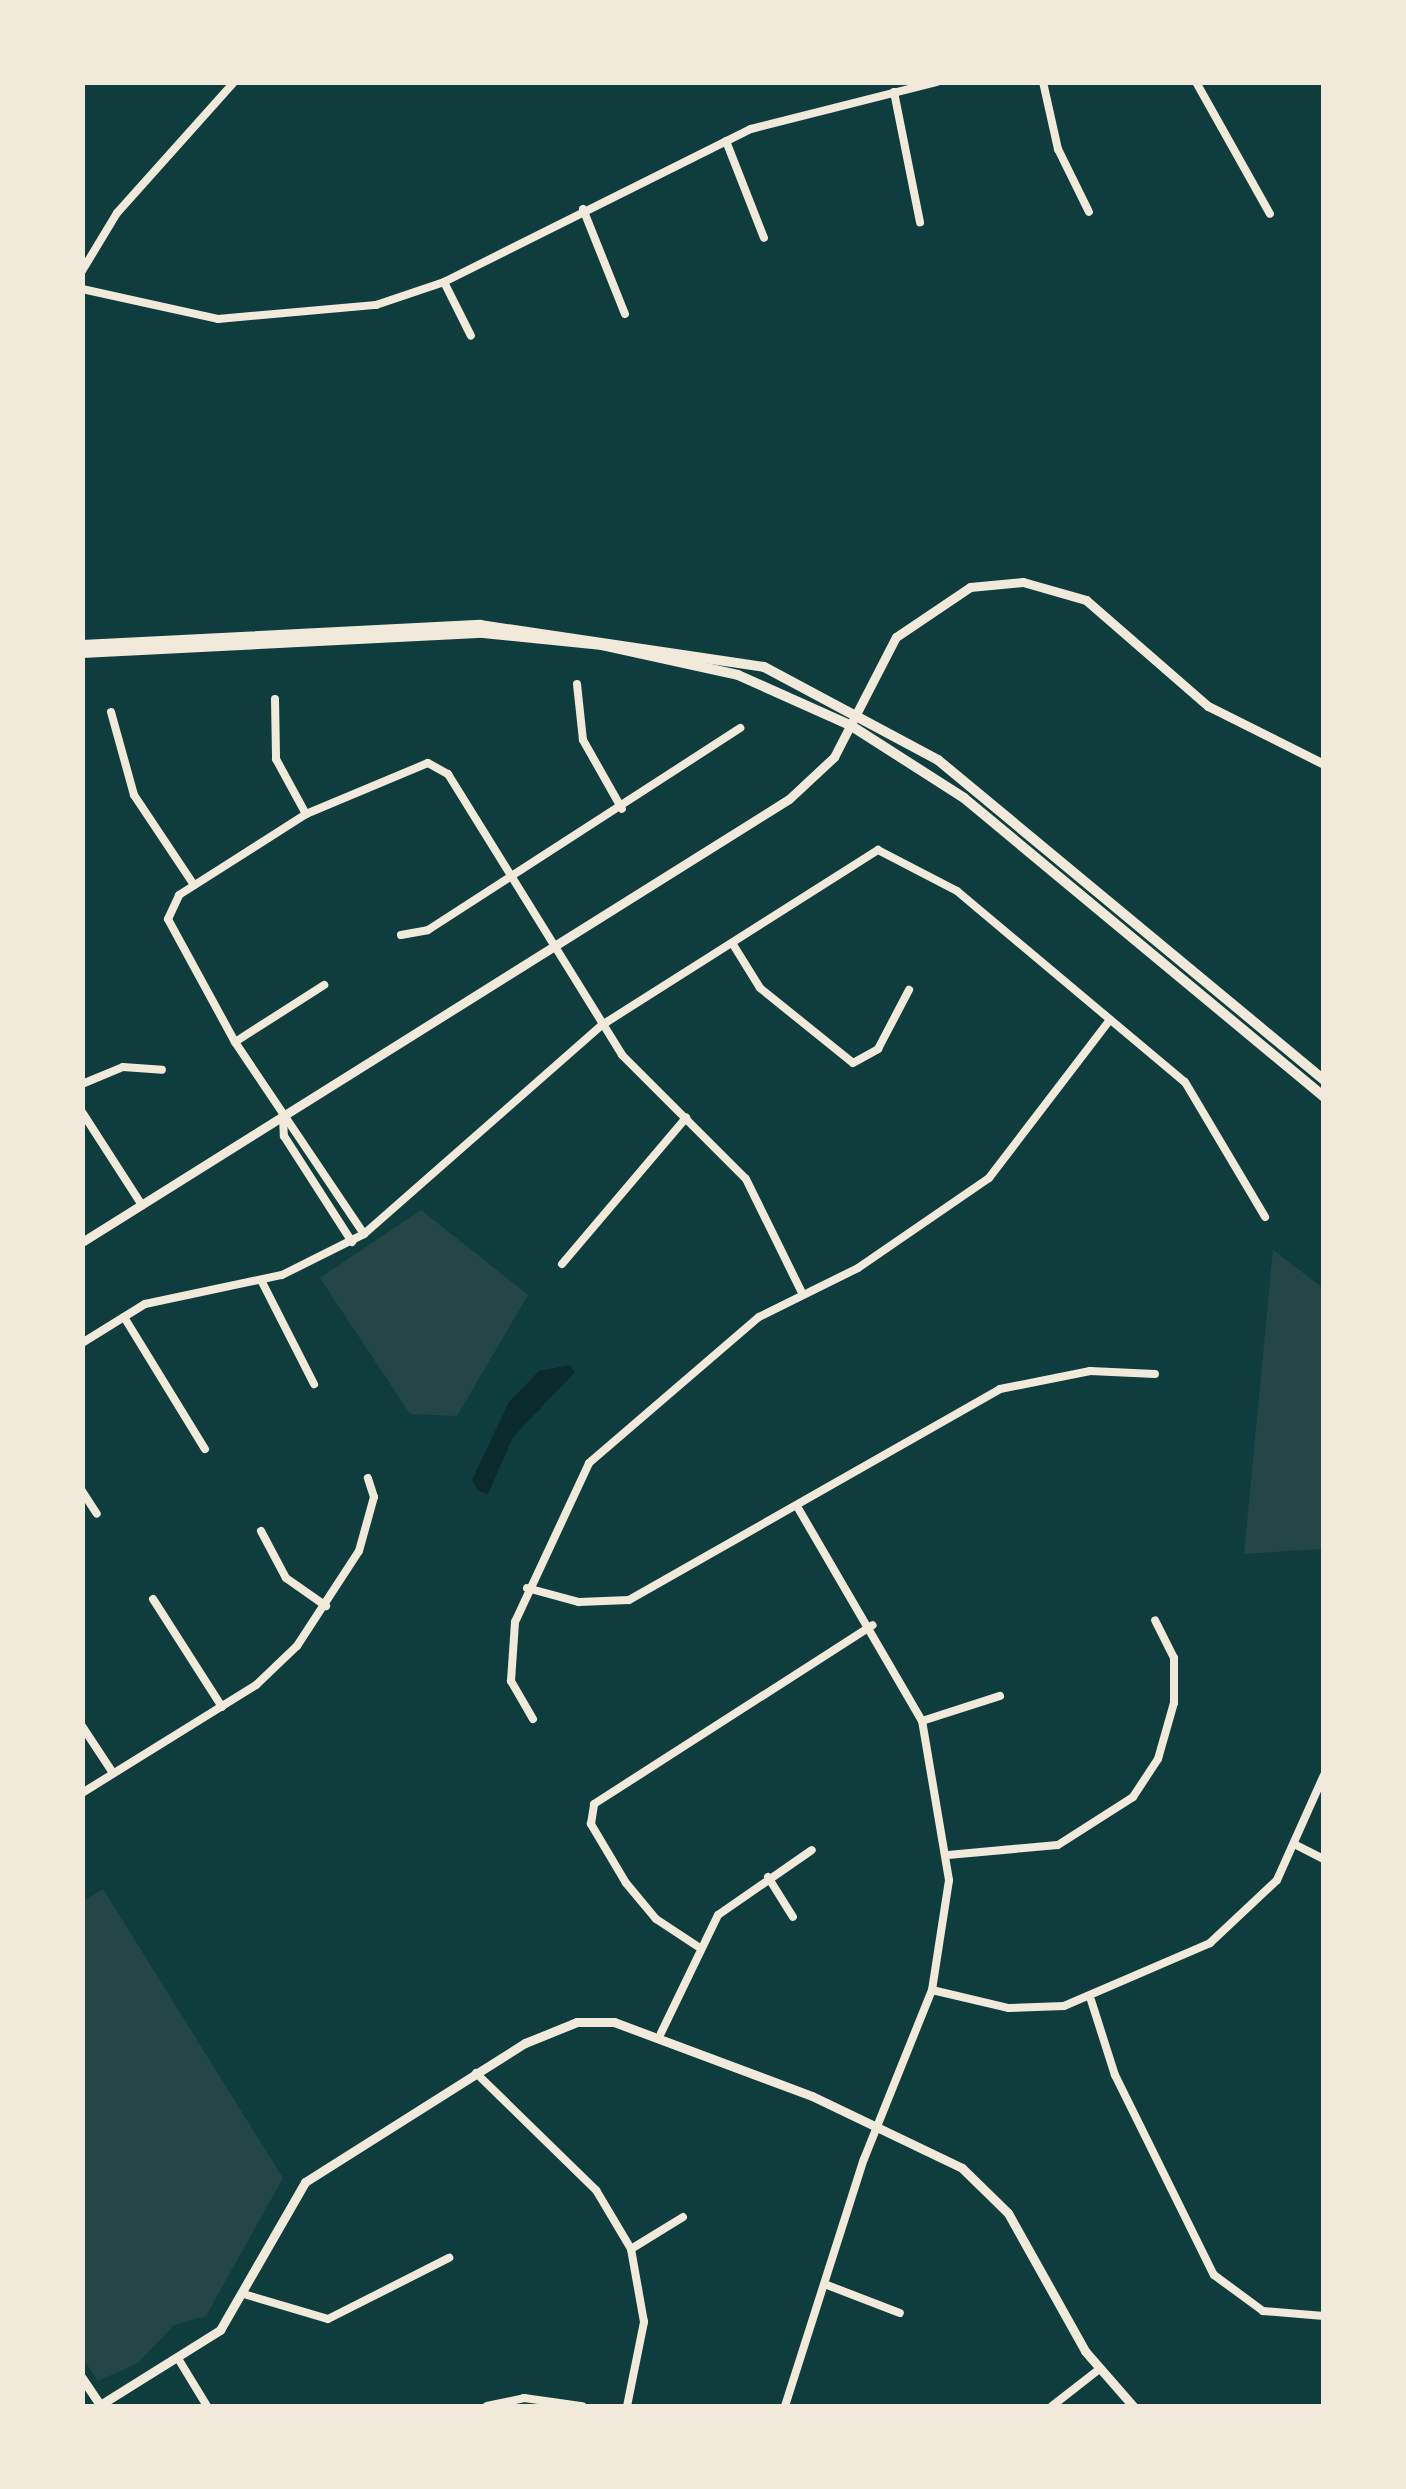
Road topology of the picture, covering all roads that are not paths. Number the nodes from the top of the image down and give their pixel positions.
1 (938, 82) edge
2 (1043, 82) edge
3 (1196, 82) edge
4 (230, 84) edge
5 (894, 92) junction
6 (726, 141) junction
7 (582, 209) junction
8 (1089, 212) dead end
9 (1270, 214) dead end
10 (920, 222) dead end
11 (764, 238) dead end
12 (82, 271) edge
13 (444, 282) junction
14 (82, 289) edge
15 (625, 314) dead end
16 (471, 336) dead end
17 (82, 646) edge
18 (82, 654) edge
19 (577, 684) dead end
20 (274, 698) dead end
21 (855, 710) junction
22 (111, 712) dead end
23 (850, 724) junction
24 (740, 728) dead end
25 (1324, 764) edge
26 (622, 809) junction
27 (306, 814) junction
28 (512, 878) junction
29 (194, 885) junction
30 (401, 934) dead end
31 (734, 946) junction
32 (555, 948) junction
33 (324, 985) dead end
34 (910, 990) dead end
35 (1110, 1020) junction
36 (602, 1026) junction
37 (234, 1042) junction
38 (162, 1070) dead end
39 (1324, 1080) edge
40 (82, 1084) edge
41 (1324, 1097) edge
42 (82, 1112) edge
43 (686, 1118) junction
44 (283, 1119) junction
45 (142, 1205) junction
46 (1265, 1217) dead end
47 (364, 1234) junction
48 (82, 1242) edge
49 (352, 1242) junction
50 (562, 1264) dead end
51 (262, 1280) junction
52 (802, 1293) junction
53 (124, 1317) junction
54 (82, 1343) edge
55 (1155, 1374) dead end
56 (314, 1384) dead end
57 (205, 1448) dead end
58 (368, 1478) dead end
59 (82, 1490) edge
60 (797, 1506) junction
61 (97, 1514) dead end
62 (261, 1532) dead end
63 (526, 1588) junction
64 (153, 1598) dead end
65 (326, 1606) junction
66 (1155, 1620) dead end
67 (873, 1625) junction
68 (1000, 1696) dead end
69 (222, 1707) junction
70 (533, 1718) dead end
71 (922, 1721) junction
72 (82, 1726) edge
73 (113, 1774) junction
74 (1324, 1774) edge
75 (82, 1793) edge
76 (1298, 1846) junction
77 (812, 1850) dead end
78 (948, 1856) junction
79 (1324, 1858) edge
80 (768, 1877) junction
81 (793, 1916) dead end
82 (697, 1946) junction
83 (932, 1990) junction
84 (1090, 2000) junction
85 (661, 2033) junction
86 (476, 2073) junction
87 (878, 2125) junction
88 (683, 2218) dead end
89 (631, 2248) junction
90 (448, 2258) dead end
91 (827, 2285) junction
92 (247, 2295) junction
93 (900, 2314) dead end
94 (1324, 2316) edge
95 (178, 2360) junction
96 (1098, 2370) junction
97 (82, 2378) edge
98 (100, 2406) edge
99 (208, 2406) edge
100 (487, 2406) edge
101 (582, 2406) edge
102 (628, 2406) edge
103 (785, 2406) edge
104 (1052, 2406) edge
105 (1132, 2406) edge

1 - 5 street
2 - 8 street
3 - 9 street
4 - 12 street
5 - 6 street
5 - 10 street
6 - 7 street
6 - 11 street
7 - 13 street
7 - 15 street
13 - 14 street
13 - 16 street
17 - 21 main road
18 - 23 main road
19 - 26 street
20 - 27 street
21 - 23 street
21 - 25 street
21 - 39 main road
22 - 29 street
23 - 32 street
23 - 41 main road
24 - 26 street
26 - 28 street
27 - 28 street
27 - 29 street
28 - 30 street
28 - 32 street
29 - 37 street
31 - 34 street
31 - 35 street
31 - 36 street
32 - 36 street
32 - 44 street
33 - 37 street
35 - 46 street
35 - 52 street
36 - 43 street
36 - 47 street
37 - 44 street
38 - 40 street
42 - 45 street
43 - 50 street
43 - 52 street
44 - 45 street
44 - 47 street
44 - 49 street
45 - 48 street
47 - 49 street
49 - 51 street
51 - 53 street
51 - 56 street
52 - 63 street
53 - 54 street
53 - 57 street
55 - 60 street
58 - 65 street
59 - 61 street
60 - 63 street
60 - 67 street
62 - 65 street
63 - 70 street
64 - 69 street
65 - 69 street
66 - 78 street
67 - 71 street
67 - 82 street
68 - 71 street
69 - 73 street
71 - 78 street
72 - 73 street
73 - 75 street
74 - 76 street
76 - 79 street
76 - 84 street
77 - 80 street
78 - 83 street
80 - 81 street
80 - 82 street
82 - 85 street
83 - 84 street
83 - 87 street
84 - 94 street
85 - 86 street
85 - 87 street
86 - 89 street
86 - 92 street
87 - 91 street
87 - 96 street
88 - 89 street
89 - 102 street
90 - 92 street
91 - 93 street
91 - 103 street
92 - 95 street
95 - 98 street
95 - 99 street
96 - 104 street
96 - 105 street
97 - 98 street
100 - 101 street

